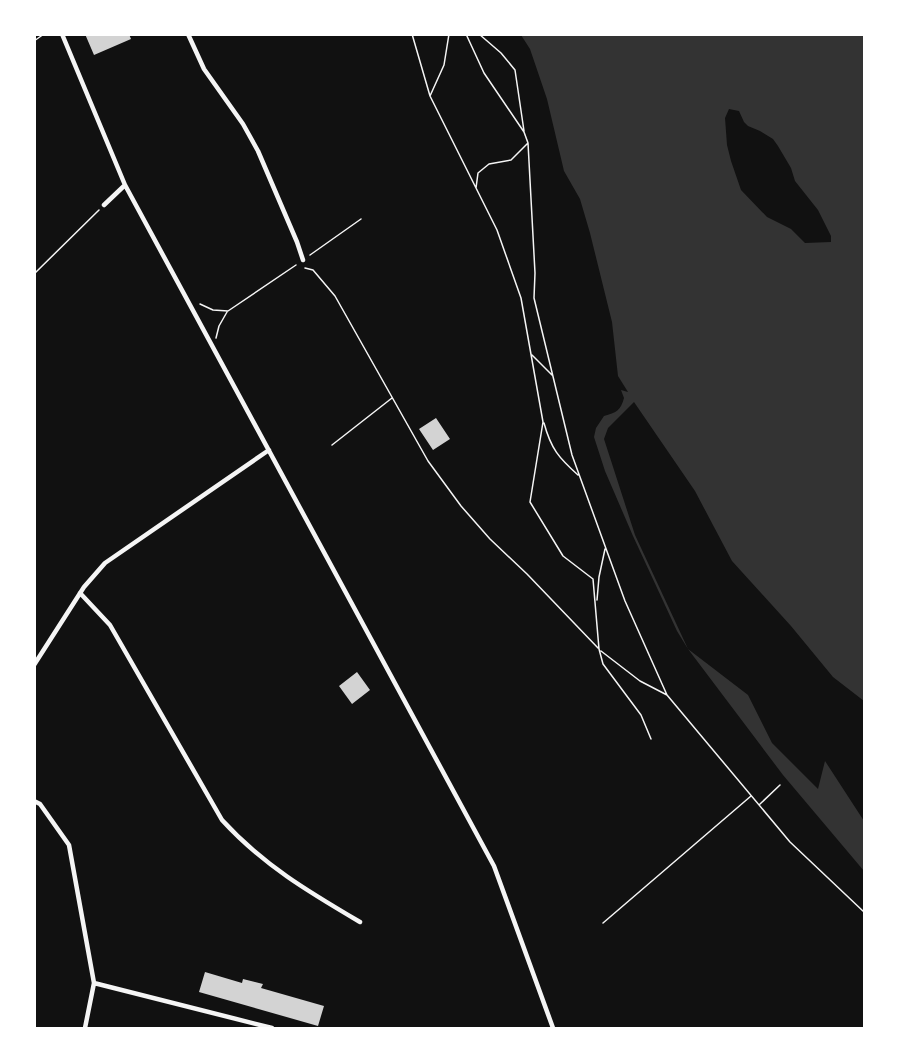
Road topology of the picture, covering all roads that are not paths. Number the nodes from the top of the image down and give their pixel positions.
1 (62, 34) edge
2 (188, 34) edge
3 (125, 185) junction
4 (104, 206) road end
5 (303, 260) road end
6 (269, 450) junction
7 (80, 592) junction
8 (34, 665) edge
9 (34, 801) edge
10 (360, 922) dead end
11 (94, 983) junction
12 (85, 1029) edge
13 (272, 1029) edge
14 (553, 1029) edge

1 - 3 street
2 - 5 street
3 - 4 street
3 - 6 street
6 - 7 street
6 - 14 street
7 - 8 street
7 - 10 street
9 - 11 street
11 - 12 street
11 - 13 street

